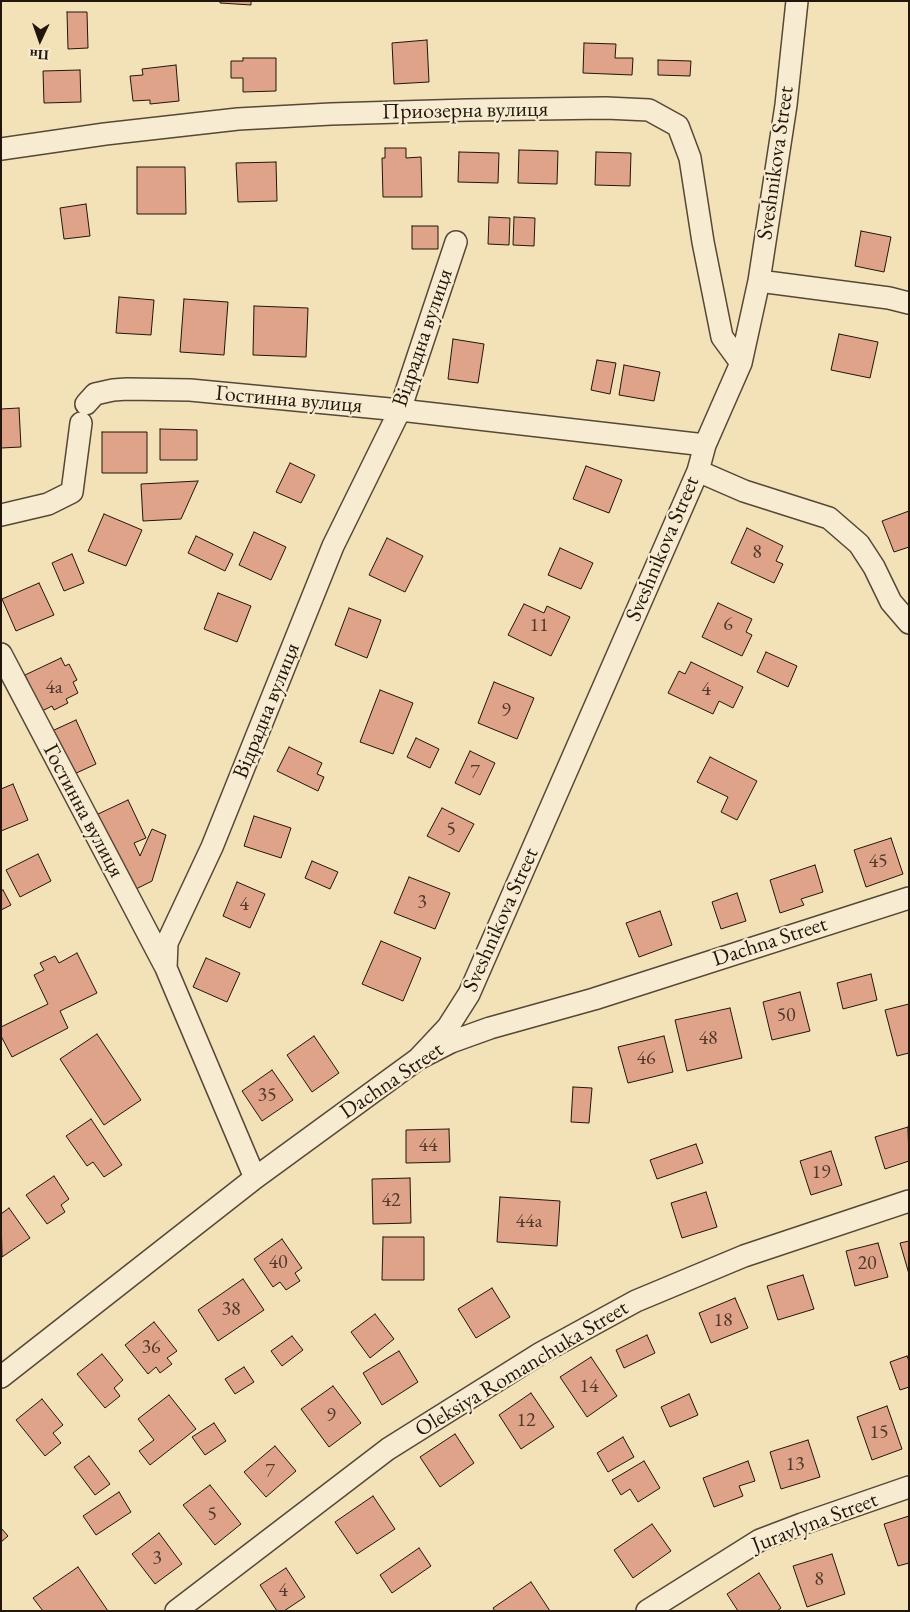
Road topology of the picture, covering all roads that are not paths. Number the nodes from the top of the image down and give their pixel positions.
1 (797, 1) edge
2 (1, 149) edge
3 (456, 242) dead end
4 (759, 281) junction
5 (909, 303) edge
6 (741, 363) junction
7 (400, 410) junction
8 (705, 445) junction
9 (698, 471) junction
10 (1, 514) edge
11 (909, 623) edge
12 (1, 654) edge
13 (909, 898) edge
14 (166, 968) junction
15 (418, 1059) junction
16 (255, 1178) junction
17 (909, 1201) edge
18 (1, 1377) edge
19 (909, 1487) edge
20 (176, 1611) edge
21 (647, 1611) edge

1 - 4 street, Sveshnikova Street
2 - 6 street, Приозерна вулиця
3 - 7 street, Відрадна вулиця
4 - 5 street
4 - 6 street, Sveshnikova Street
6 - 8 street, Sveshnikova Street
7 - 8 street, Гостинна вулиця
7 - 10 street, Гостинна вулиця
7 - 14 street, Відрадна вулиця
8 - 9 street, Sveshnikova Street
9 - 11 street
9 - 15 street, Sveshnikova Street
12 - 14 street, Гостинна вулиця
13 - 15 street, Dachna Street
14 - 16 street, Відрадна вулиця
15 - 16 street, Dachna Street
16 - 18 street, Dachna Street
17 - 20 street, Oleksiya Romanchuka Street
19 - 21 street, Juravlyna Street

